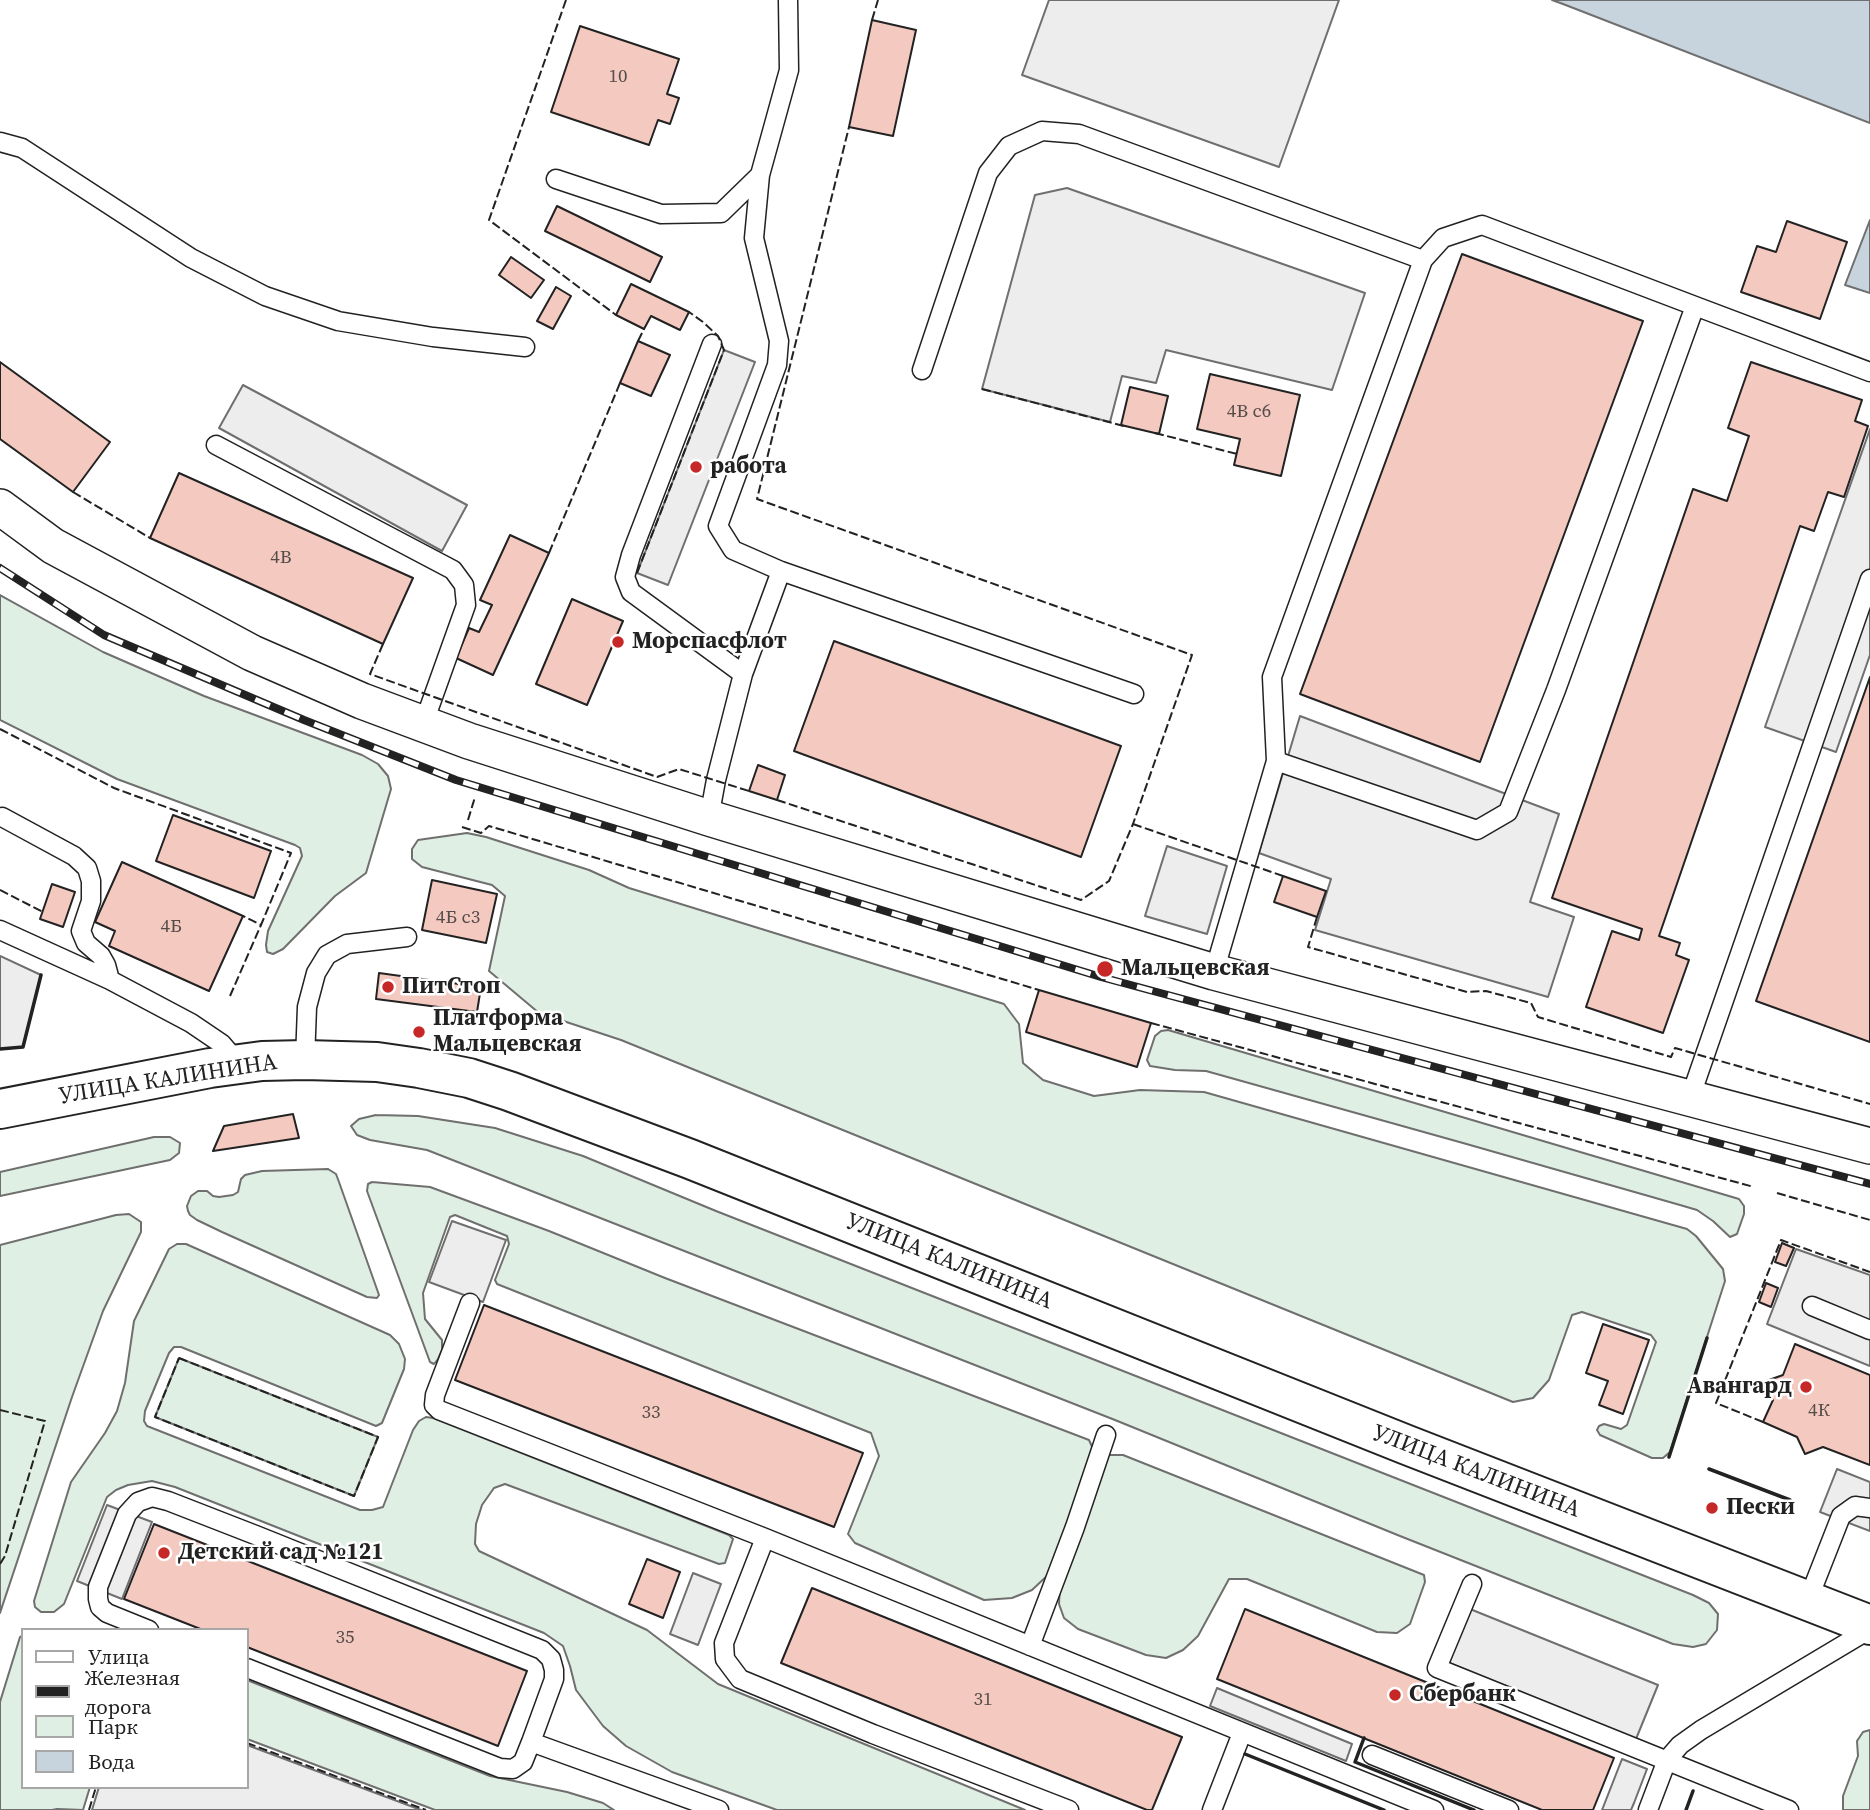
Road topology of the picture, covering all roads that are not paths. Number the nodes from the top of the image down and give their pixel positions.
1 (788, 0) edge
2 (0, 142) edge
3 (760, 175) junction
4 (556, 178) dead end
5 (1423, 260) junction
6 (1695, 306) junction
7 (712, 344) dead end
8 (525, 346) dead end
9 (922, 370) dead end
10 (1870, 372) edge
11 (216, 445) dead end
12 (0, 507) edge
13 (781, 571) junction
14 (1870, 579) edge
15 (743, 674) junction
16 (1135, 694) dead end
17 (423, 725) junction
18 (1276, 761) junction
19 (2, 817) dead end
20 (709, 818) junction
21 (0, 930) edge
22 (407, 937) dead end
23 (1214, 972) junction
24 (110, 980) junction
25 (305, 1060) junction
26 (239, 1064) junction
27 (1690, 1098) junction
28 (0, 1109) edge
29 (1870, 1146) edge
30 (470, 1303) dead end
31 (1812, 1306) dead end
32 (1870, 1330) edge
33 (1106, 1435) dead end
34 (1870, 1508) edge
35 (765, 1538) junction
36 (1472, 1584) dead end
37 (1808, 1600) junction
38 (1870, 1627) edge
39 (144, 1628) edge
40 (1030, 1646) junction
41 (248, 1668) edge
42 (1242, 1733) junction
43 (531, 1742) junction
44 (1372, 1755) dead end
45 (1667, 1760) junction
46 (719, 1810) edge
47 (1069, 1810) edge
48 (1212, 1810) edge
49 (1434, 1810) edge
50 (1509, 1810) edge
51 (1648, 1810) edge
52 (1789, 1810) edge

1 - 3 lane
2 - 8 lane
3 - 4 lane
3 - 13 lane
5 - 6 lane
5 - 9 lane
5 - 18 lane
6 - 10 lane
6 - 18 lane
7 - 15 lane
11 - 17 lane
12 - 17 street
13 - 15 lane
13 - 16 lane
14 - 27 lane
15 - 20 lane
17 - 20 street
18 - 23 lane
19 - 24 lane
20 - 23 street
21 - 24 lane
22 - 25 lane
23 - 27 street
24 - 26 lane
25 - 26 main road, УЛИЦА КАЛИНИНА
25 - 37 main road, УЛИЦА КАЛИНИНА
26 - 28 main road, УЛИЦА КАЛИНИНА
27 - 29 street
30 - 35 lane
31 - 32 lane
33 - 40 lane
34 - 37 lane
35 - 40 lane
35 - 47 lane
36 - 45 lane
37 - 38 main road, УЛИЦА КАЛИНИНА
38 - 45 lane
39 - 43 lane
40 - 42 lane
41 - 43 lane
42 - 48 lane
42 - 49 lane
43 - 46 lane
44 - 50 lane
45 - 51 lane
45 - 52 lane

